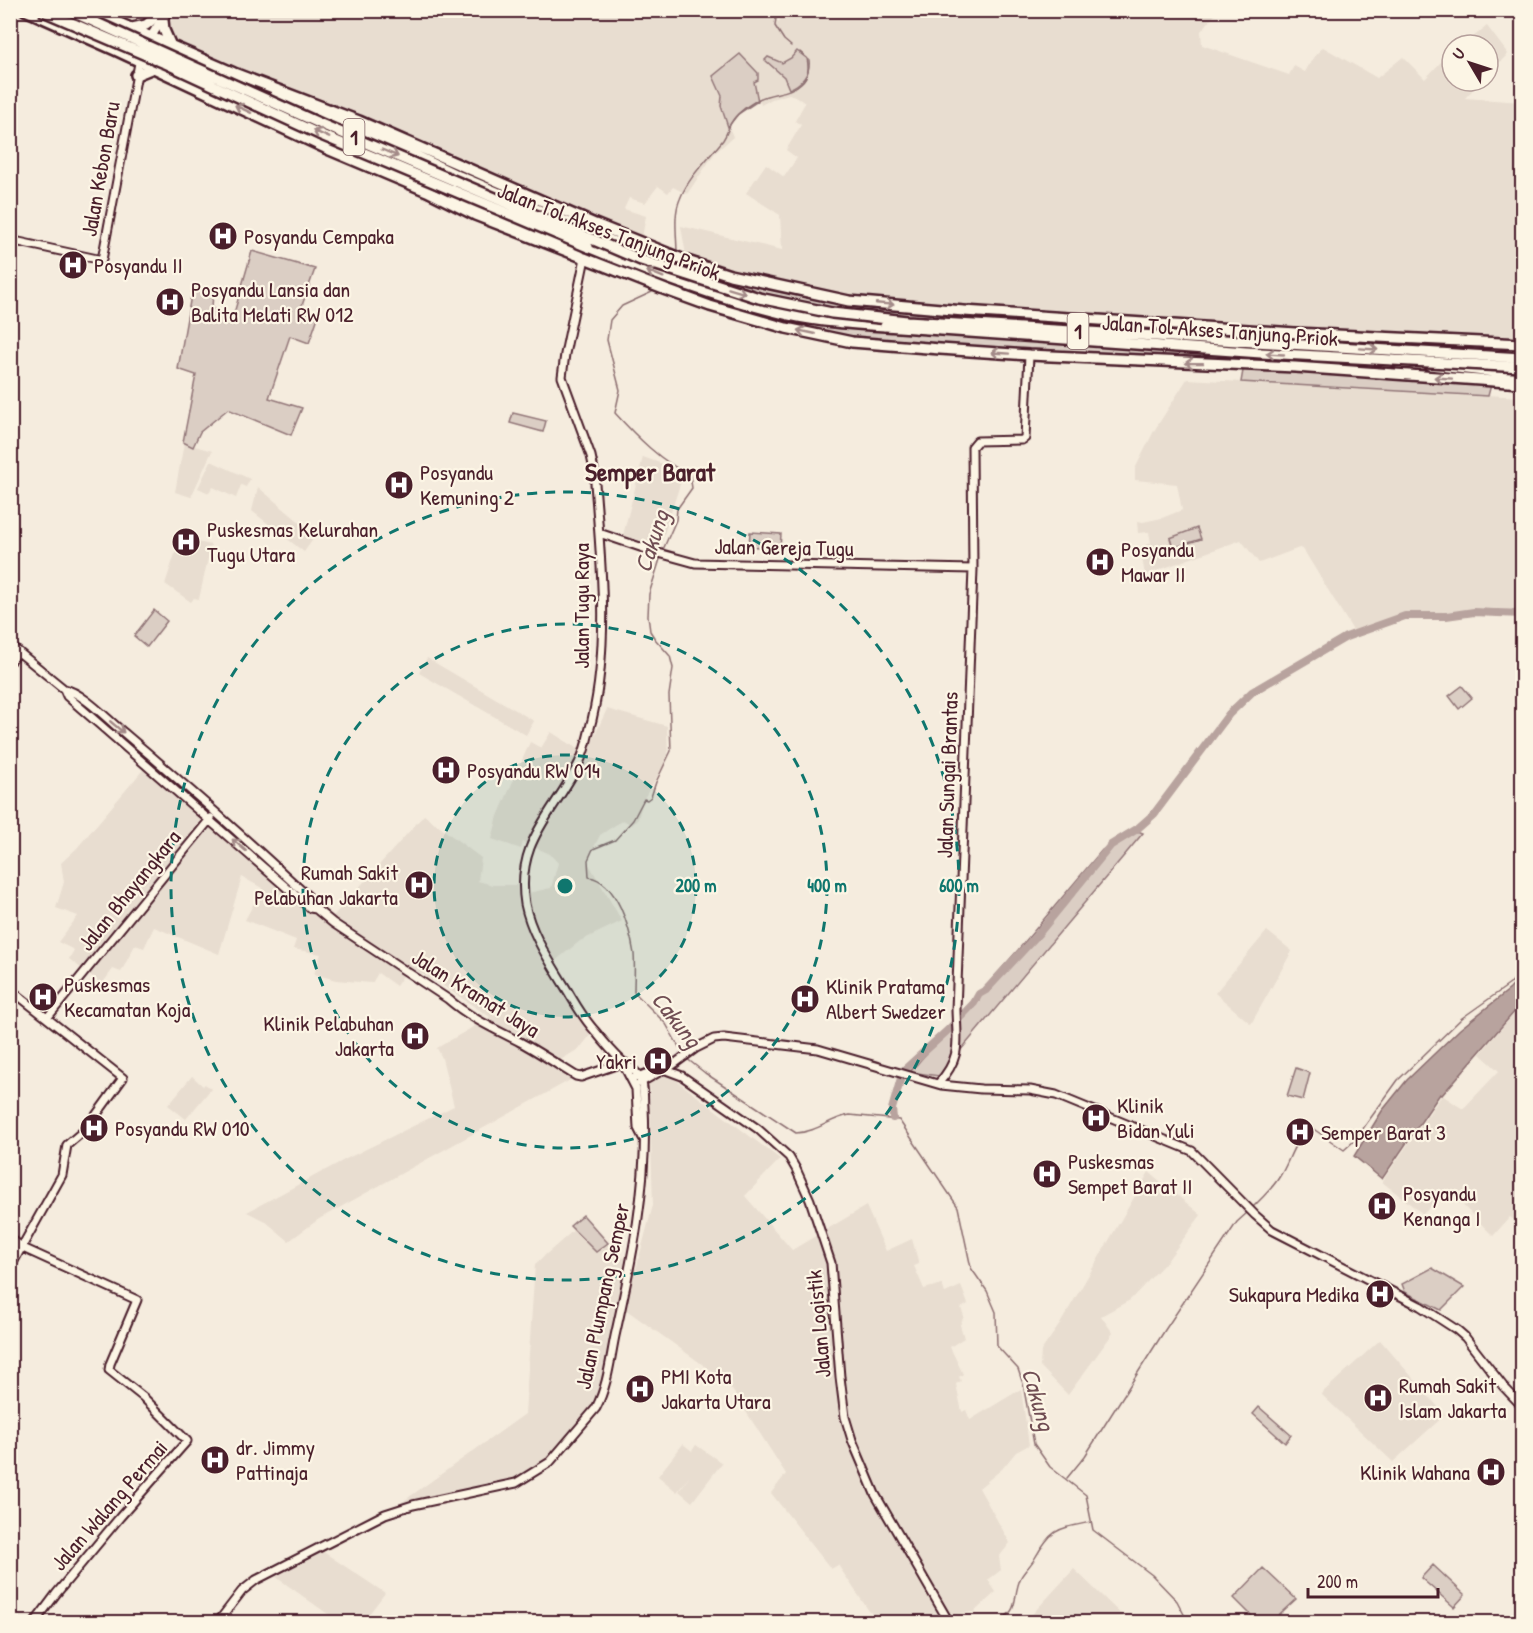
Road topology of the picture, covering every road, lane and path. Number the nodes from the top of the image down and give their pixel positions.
1 (25, 10) edge
2 (41, 10) edge
3 (68, 10) edge
4 (89, 10) edge
5 (168, 10) edge
6 (160, 16) edge
7 (132, 28) junction
8 (152, 35) junction
9 (173, 47) junction
10 (145, 63) junction
11 (163, 72) junction
12 (234, 73) junction
13 (136, 75) junction
14 (447, 201) junction
15 (10, 240) edge
16 (588, 247) junction
17 (585, 258) junction
18 (641, 260) junction
19 (1295, 333) junction
20 (1328, 334) junction
21 (1522, 344) edge
22 (1029, 356) junction
23 (1522, 358) edge
24 (1403, 360) junction
25 (1295, 367) junction
26 (1522, 367) edge
27 (1328, 370) junction
28 (1522, 375) edge
29 (1522, 383) edge
30 (599, 533) junction
31 (973, 569) junction
32 (10, 645) edge
33 (19, 652) junction
34 (10, 661) edge
35 (64, 689) junction
36 (216, 812) junction
37 (209, 819) junction
38 (316, 909) junction
39 (10, 989) edge
40 (47, 1018) junction
41 (623, 1063) junction
42 (664, 1070) junction
43 (637, 1081) junction
44 (938, 1084) junction
45 (10, 1238) edge
46 (23, 1248) junction
47 (10, 1268) edge
48 (1522, 1406) edge
49 (35, 1623) edge
50 (218, 1623) edge
51 (949, 1623) edge

1 - 10 highway
16 -> 2 highway, Jalan Tol Akses Tanjung Priok / 1, bridge
3 -> 18 highway, Jalan Tol Akses Tanjung Priok / 1, bridge
4 - 7 highway
5 - 6 main road
6 - 7 highway
6 - 8 main road
6 - 9 highway
7 - 8 highway
8 - 9 highway
8 - 10 main road
9 - 11 highway
9 - 12 highway
10 - 11 highway
10 - 13 highway
10 - 13 street, Jalan Kebon Baru
14 -> 11 highway
12 - 18 highway
12 -> 19 highway
13 - 15 street, Jalan Kebon Baru
14 - 16 highway
14 - 17 highway
24 -> 16 highway, Jalan Tol Akses Tanjung Priok / 1, bridge
22 -> 17 highway
17 - 30 street, Jalan Tugu Raya
18 -> 23 highway, Jalan Tol Akses Tanjung Priok / 1, bridge
19 - 20 highway
19 - 25 highway
20 - 21 highway
20 - 27 highway
25 -> 22 highway
22 - 31 street
24 - 26 highway, Jalan Tol Akses Tanjung Priok / 1, bridge
24 - 28 highway, bridge
25 - 27 highway
29 -> 27 highway
30 - 31 street, Jalan Gereja Tugu
30 - 41 street, Jalan Tugu Raya
31 - 44 street, Jalan Sungai Brantas
32 - 33 street, Jalan Kramat Jaya
33 - 34 street
33 - 35 street, Jalan Kramat Jaya
35 -> 36 street, Jalan Kramat Jaya
35 - 37 street, Jalan Kramat Jaya
36 - 37 street, Jalan Bhayangkara
36 - 38 street, Jalan Kramat Jaya
38 -> 37 street, Jalan Kramat Jaya
37 - 40 street, Jalan Bhayangkara
38 - 41 street, Jalan Kramat Jaya
39 - 40 street
40 - 46 street
41 - 43 street
42 - 43 street
42 - 44 street
42 - 51 street, Jalan Logistik
43 - 50 street, Jalan Plumpang Semper
44 - 48 street
45 - 46 street
46 - 47 street
46 - 49 street, Jalan Walang Permai

